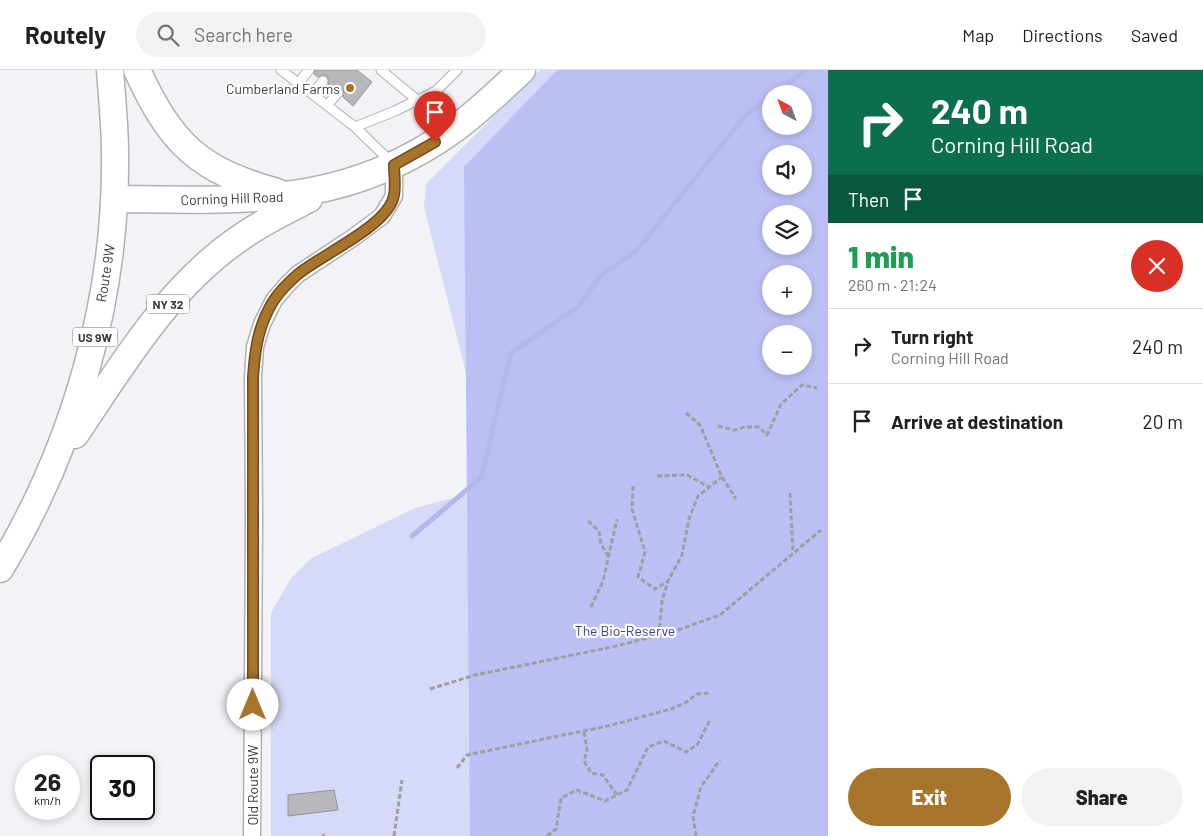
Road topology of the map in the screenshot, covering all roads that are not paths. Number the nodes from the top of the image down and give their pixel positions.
1 (110, 70) edge
2 (137, 70) edge
3 (282, 70) edge
4 (309, 70) edge
5 (380, 70) edge
6 (457, 70) edge
7 (522, 70) edge
8 (323, 81) dead end
9 (298, 83) junction
10 (338, 93) dead end
11 (313, 94) junction
12 (417, 100) junction
13 (327, 105) junction
14 (355, 127) junction
15 (394, 165) junction
16 (330, 188) junction
17 (290, 196) junction
18 (114, 199) junction
19 (52, 468) junction
20 (0, 569) edge
21 (252, 836) edge

1 - 18 main road, Route 9W / US 9W
2 - 17 main road
3 - 9 lane
4 - 9 lane
5 - 12 lane
6 - 12 lane
7 - 15 main road, Corning Hill Road / NY 32
8 - 11 lane
9 - 11 lane
10 - 13 lane
11 - 13 lane
12 - 14 lane
13 - 14 lane
14 - 15 lane
15 - 16 main road, Corning Hill Road / NY 32
15 - 21 street, Old Route 9W
16 - 17 main road, Corning Hill Road / NY 32
16 - 19 main road, NY 32
17 - 18 main road, Corning Hill Road / NY 32
18 - 19 main road, Route 9W / US 9W
19 - 20 main road, US 9W

